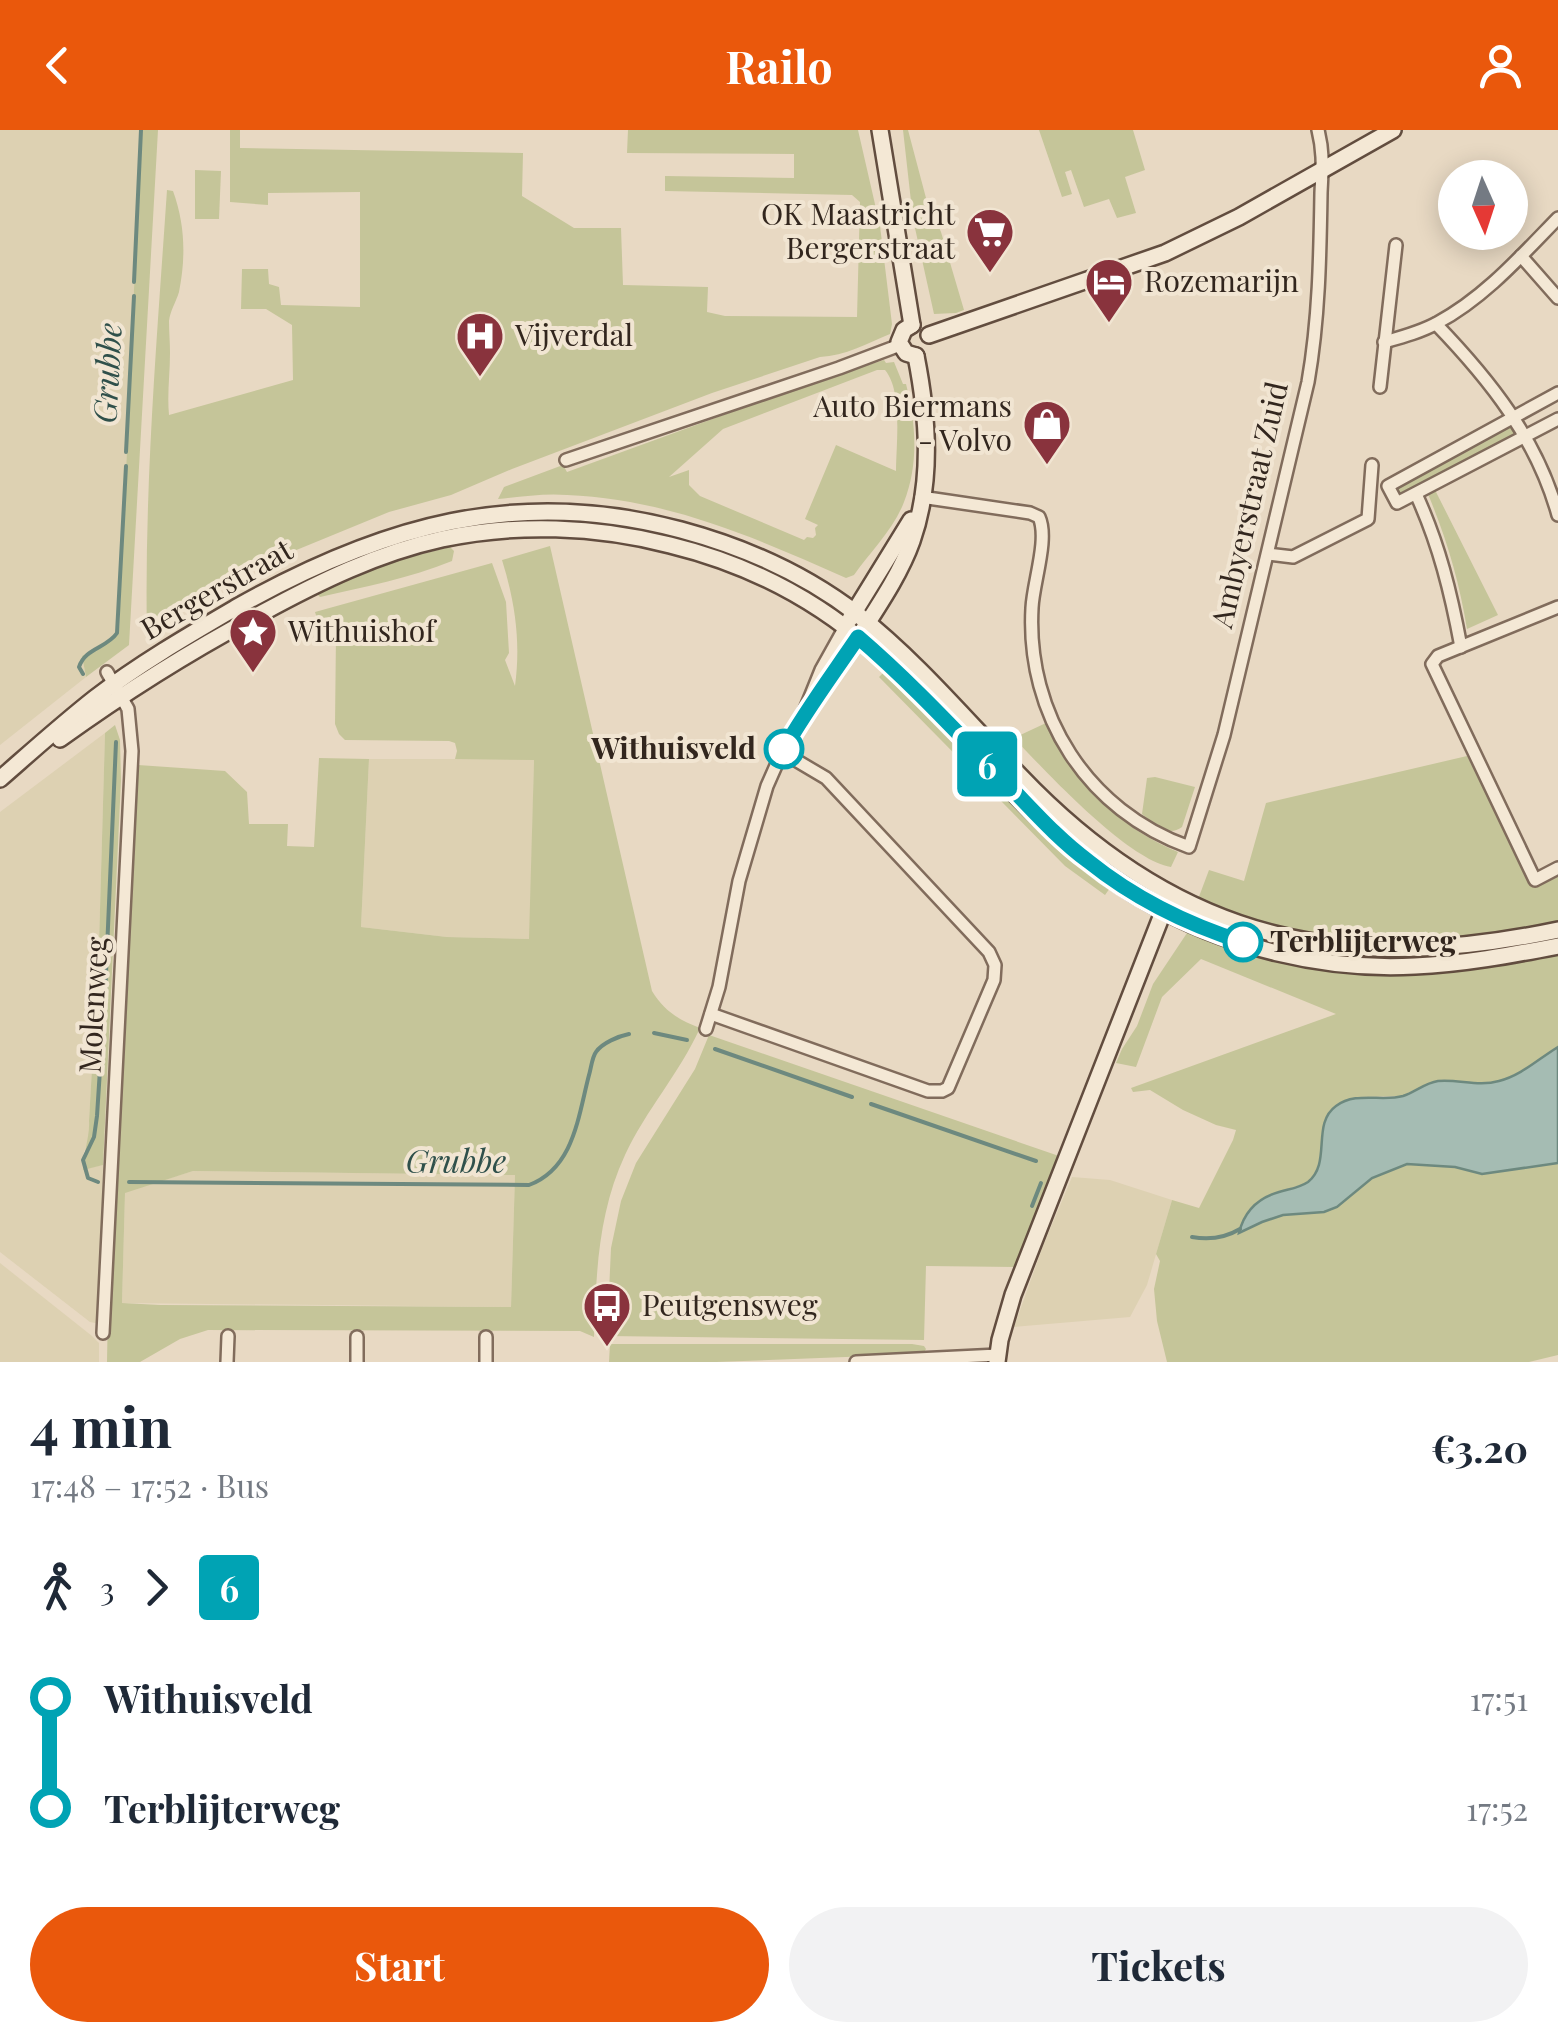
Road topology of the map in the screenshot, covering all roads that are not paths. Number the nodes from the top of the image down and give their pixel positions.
1 (880, 130) edge
2 (1318, 130) edge
3 (1393, 130) edge
4 (1323, 169) junction
5 (1558, 218) edge
6 (1396, 245) dead end
7 (1521, 256) junction
8 (1558, 298) edge
9 (1436, 324) junction
10 (912, 326) junction
11 (929, 335) junction
12 (1384, 342) junction
13 (900, 345) junction
14 (916, 356) junction
15 (1380, 387) dead end
16 (1558, 393) edge
17 (1515, 418) junction
18 (1558, 419) edge
19 (1526, 438) junction
20 (566, 460) dead end
21 (1372, 464) dead end
22 (1416, 494) junction
23 (921, 497) junction
24 (1558, 516) edge
25 (1268, 554) junction
26 (1558, 607) edge
27 (856, 625) junction
28 (1460, 647) junction
29 (114, 684) junction
30 (782, 752) junction
31 (0, 781) edge
32 (1558, 868) edge
33 (1170, 894) junction
34 (1164, 910) junction
35 (1558, 930) edge
36 (1558, 946) edge
37 (711, 1014) junction
38 (706, 1028) dead end
39 (103, 1333) dead end
40 (228, 1336) dead end
41 (357, 1337) dead end
42 (486, 1337) dead end
43 (997, 1359) edge
44 (228, 1362) edge
45 (357, 1362) edge
46 (486, 1362) edge
47 (856, 1362) edge
48 (867, 1362) edge

1 - 10 main road
2 - 4 street, Ambyerstraat Zuid
3 - 4 main road
4 - 11 main road
4 - 25 street, Ambyerstraat Zuid
5 - 7 street
6 - 12 street
7 - 8 street
7 - 9 street
9 - 12 street
9 - 17 street
10 - 11 main road
10 - 13 main road
11 - 14 main road
12 - 15 street
13 - 14 main road
13 - 20 street
14 - 23 main road
16 - 17 street
17 - 19 street
17 - 22 street
18 - 19 street
19 - 22 street
19 - 24 street
21 - 25 street
22 - 28 street
23 - 25 street, Ambyerstraat Zuid
23 - 27 main road
26 - 28 street
27 - 29 main road, Bergerstraat
27 - 30 street
27 - 33 main road
27 - 34 main road
28 - 32 street
29 - 31 main road, Bergerstraat
29 - 39 street, Molenweg
30 - 37 street
30 - 37 street
33 - 34 main road
33 - 35 main road
34 - 36 main road
34 - 43 main road
37 - 38 street
40 - 44 street
41 - 45 street
42 - 46 street
43 - 48 street
47 - 48 street

